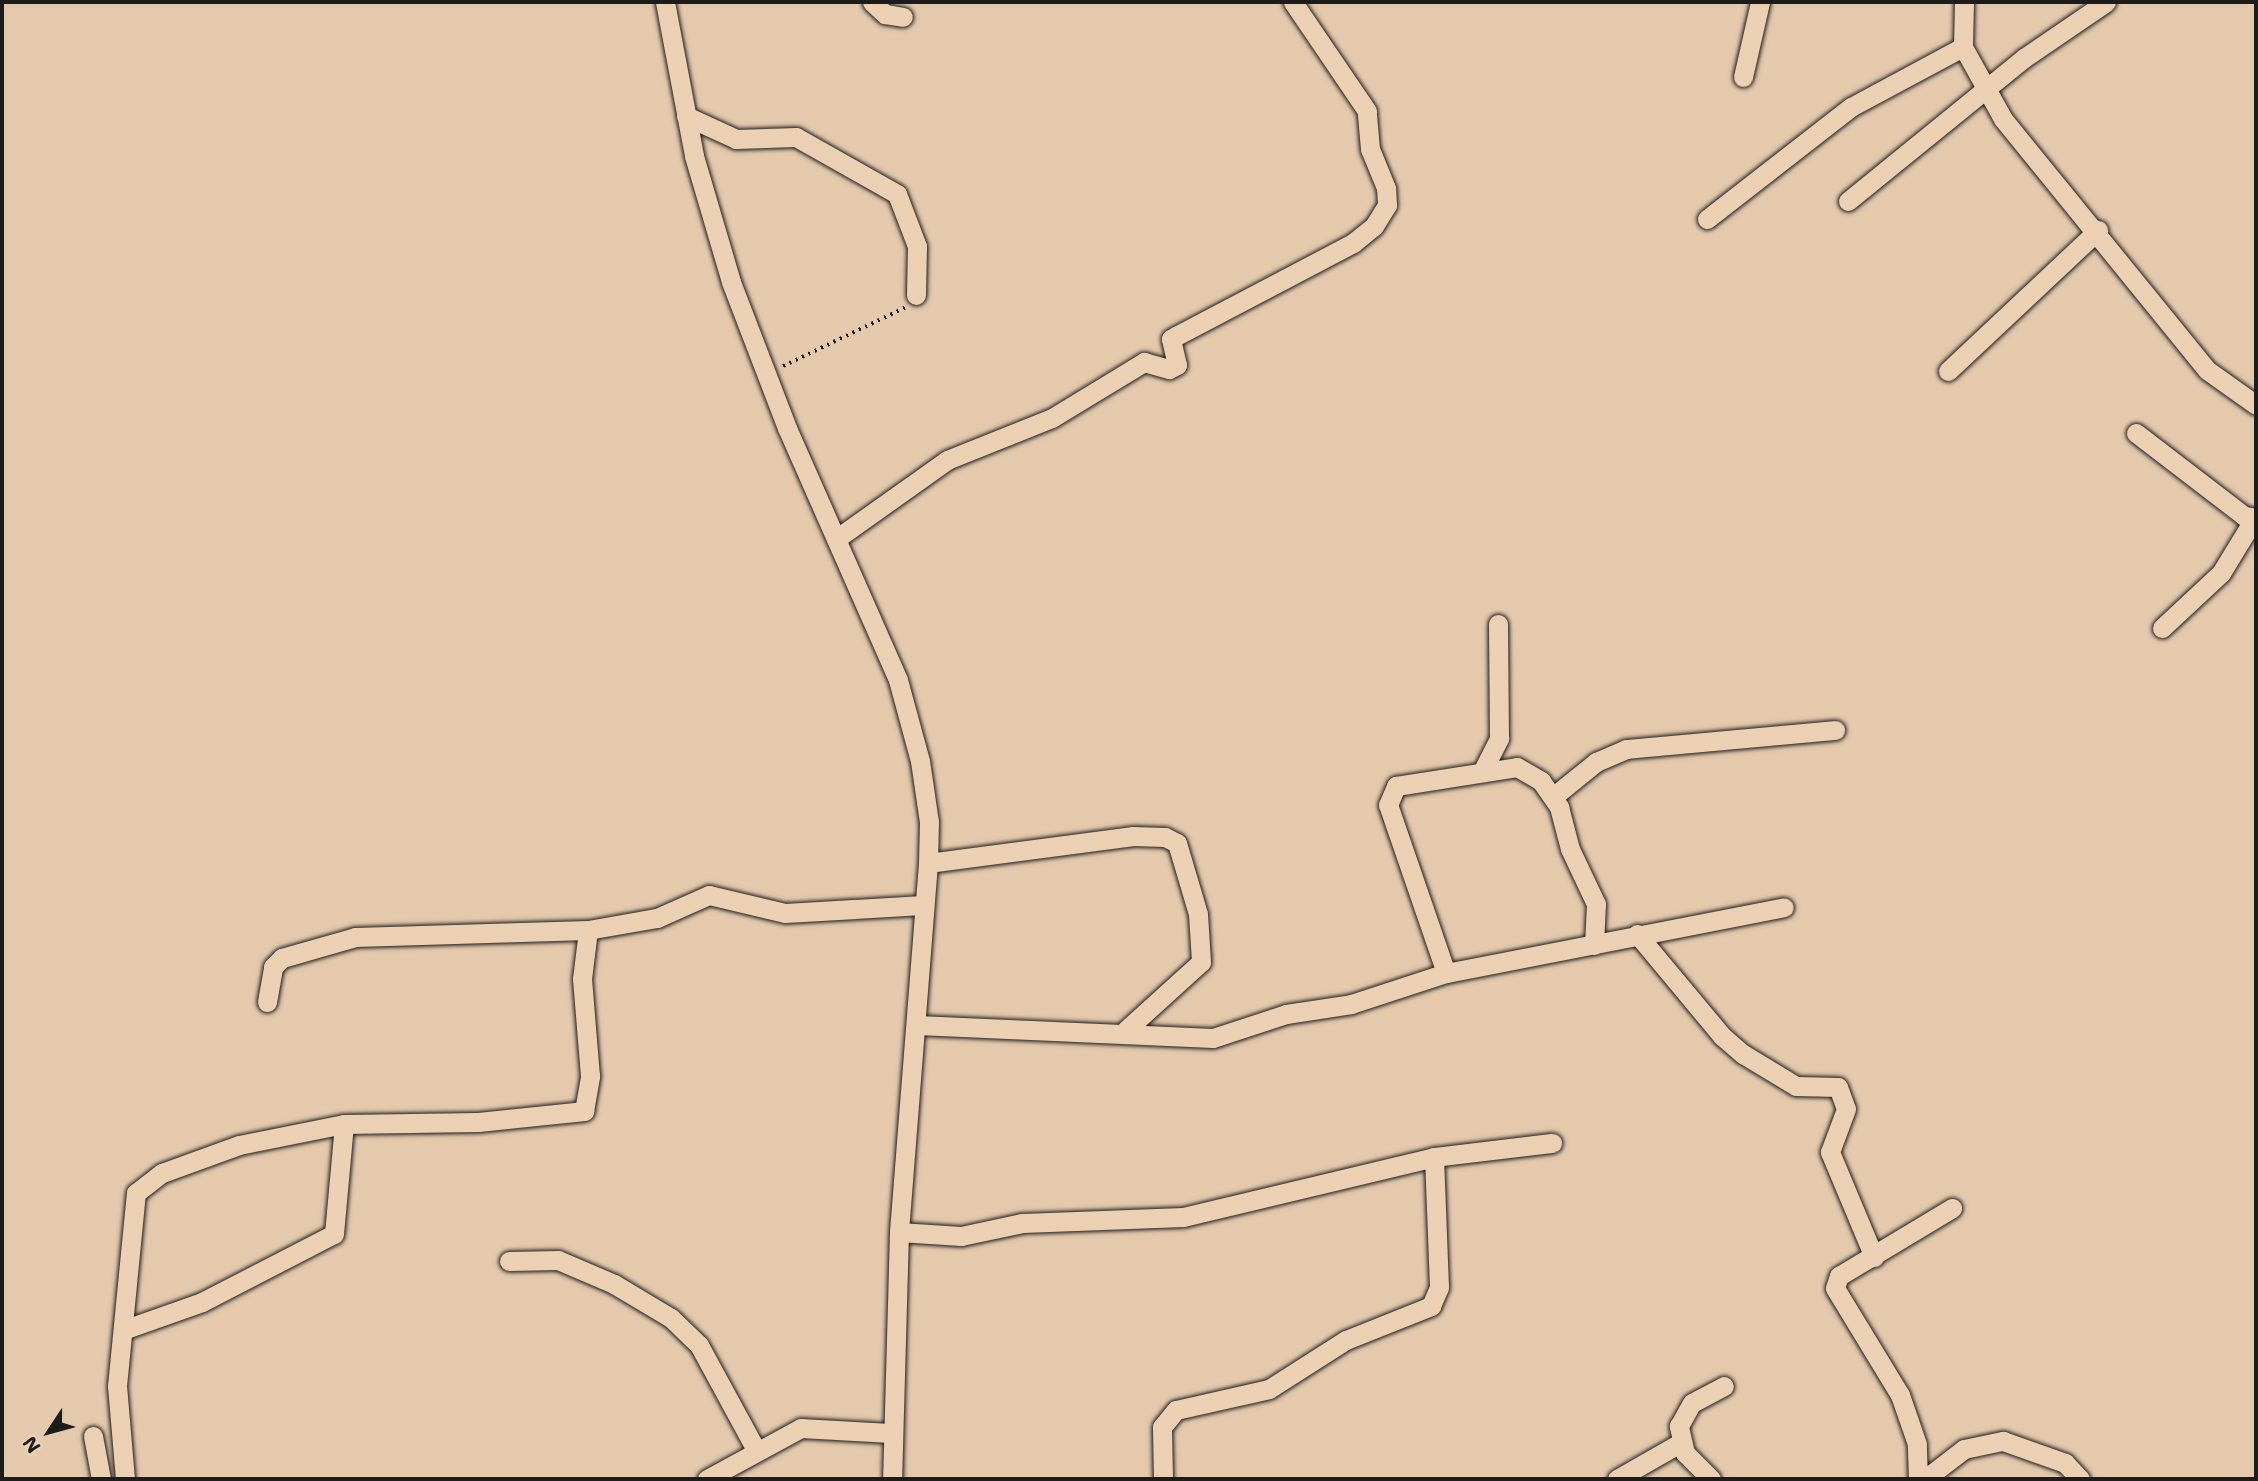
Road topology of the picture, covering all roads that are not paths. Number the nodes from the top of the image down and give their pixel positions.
1 (664, 2) edge
2 (872, 2) edge
3 (1293, 2) edge
4 (1760, 2) edge
5 (1964, 2) edge
6 (2106, 2) edge
7 (902, 17) dead end
8 (1963, 47) junction
9 (1743, 77) dead end
10 (1985, 89) junction
11 (686, 116) junction
12 (1848, 201) dead end
13 (1707, 219) dead end
14 (2098, 230) junction
15 (916, 295) road end
16 (1948, 371) dead end
17 (2253, 397) edge
18 (2136, 433) dead end
19 (2255, 519) edge
20 (836, 539) junction
21 (1498, 624) dead end
22 (2162, 628) dead end
23 (1835, 730) dead end
24 (1499, 737) junction
25 (1517, 767) junction
26 (1483, 770) junction
27 (1554, 796) junction
28 (928, 863) junction
29 (923, 905) junction
30 (1784, 907) dead end
31 (588, 930) junction
32 (1637, 934) junction
33 (1594, 945) junction
34 (1446, 973) junction
35 (267, 1002) dead end
36 (917, 1024) junction
37 (1126, 1030) junction
38 (344, 1124) junction
39 (1552, 1143) dead end
40 (1434, 1157) junction
41 (1952, 1208) dead end
42 (899, 1232) junction
43 (1874, 1257) junction
44 (509, 1261) dead end
45 (123, 1330) junction
46 (1724, 1386) dead end
47 (890, 1433) junction
48 (93, 1436) dead end
49 (1680, 1443) junction
50 (756, 1450) junction
51 (101, 1479) edge
52 (125, 1479) edge
53 (707, 1479) edge
54 (892, 1479) edge
55 (1163, 1479) edge
56 (1617, 1479) edge
57 (1711, 1479) edge
58 (1918, 1479) edge
59 (1925, 1479) edge
60 (2080, 1479) edge

1 - 11 street
2 - 7 street
3 - 20 street
4 - 9 street
5 - 8 street
6 - 10 street
8 - 10 street
8 - 13 street
10 - 12 street
10 - 14 street
11 - 15 street
11 - 20 street
14 - 16 street
14 - 17 street
18 - 19 street
19 - 22 street
20 - 28 street
21 - 24 street
23 - 27 street
24 - 25 street
24 - 26 street
25 - 26 street
25 - 27 street
26 - 34 street
27 - 33 street
28 - 29 street
28 - 37 street
29 - 31 street
29 - 36 street
30 - 32 street
31 - 35 street
31 - 38 street
32 - 33 street
32 - 43 street
33 - 34 street
34 - 37 street
36 - 37 street
36 - 42 street
38 - 45 street
38 - 45 street
39 - 40 street
40 - 42 street
40 - 55 street
41 - 43 street
42 - 47 street
43 - 58 street
44 - 50 street
45 - 52 street
46 - 49 street
47 - 50 street
47 - 54 street
48 - 51 street
49 - 56 street
49 - 57 street
50 - 53 street
59 - 60 street

